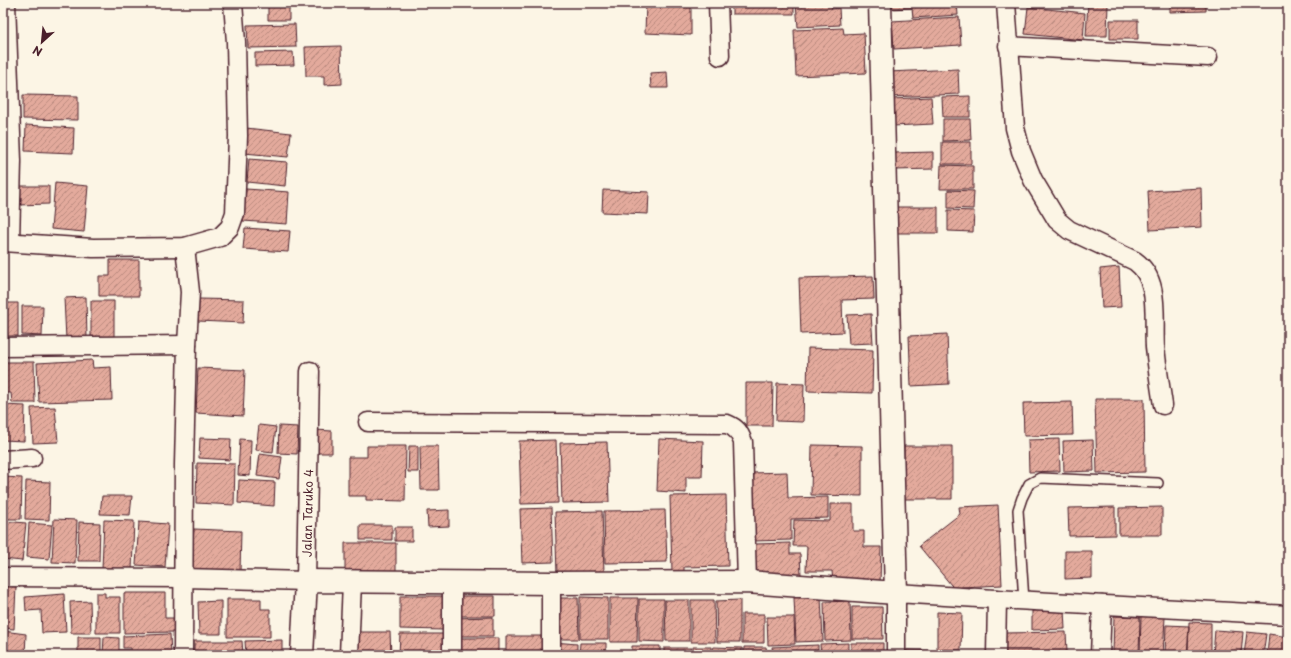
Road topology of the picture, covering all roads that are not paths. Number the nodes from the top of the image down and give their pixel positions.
1 (6, 3) edge
2 (233, 3) edge
3 (718, 3) edge
4 (880, 3) edge
5 (1006, 3) edge
6 (1008, 46) junction
7 (720, 56) dead end
8 (1208, 57) dead end
9 (6, 242) edge
10 (185, 247) junction
11 (187, 345) junction
12 (3, 347) edge
13 (310, 371) dead end
14 (1163, 405) dead end
15 (368, 422) dead end
16 (32, 458) dead end
17 (3, 460) edge
18 (1158, 483) dead end
19 (3, 577) edge
20 (184, 578) junction
21 (306, 582) junction
22 (352, 582) junction
23 (452, 582) junction
24 (747, 582) junction
25 (551, 584) junction
26 (896, 593) junction
27 (997, 599) junction
28 (1024, 601) junction
29 (1102, 605) junction
30 (1288, 615) edge
31 (183, 655) edge
32 (302, 655) edge
33 (349, 655) edge
34 (452, 655) edge
35 (551, 655) edge
36 (896, 655) edge
37 (996, 655) edge
38 (1100, 655) edge

1 - 9 street
2 - 10 street
3 - 7 street
4 - 26 street
5 - 6 street
6 - 8 street
6 - 14 street
9 - 10 street
10 - 11 street
11 - 12 street
11 - 20 street
13 - 21 street, Jalan Taruko 4
15 - 24 street
16 - 17 street
18 - 28 lane
19 - 20 street
20 - 21 street
20 - 31 street
21 - 22 street
21 - 32 street, Jalan Taruko 4
22 - 23 street
22 - 33 street
23 - 25 street
23 - 34 street
24 - 25 street
24 - 26 street
25 - 35 street
26 - 27 street
26 - 36 street
27 - 28 street
27 - 37 street
28 - 29 street
29 - 30 street
29 - 38 street

